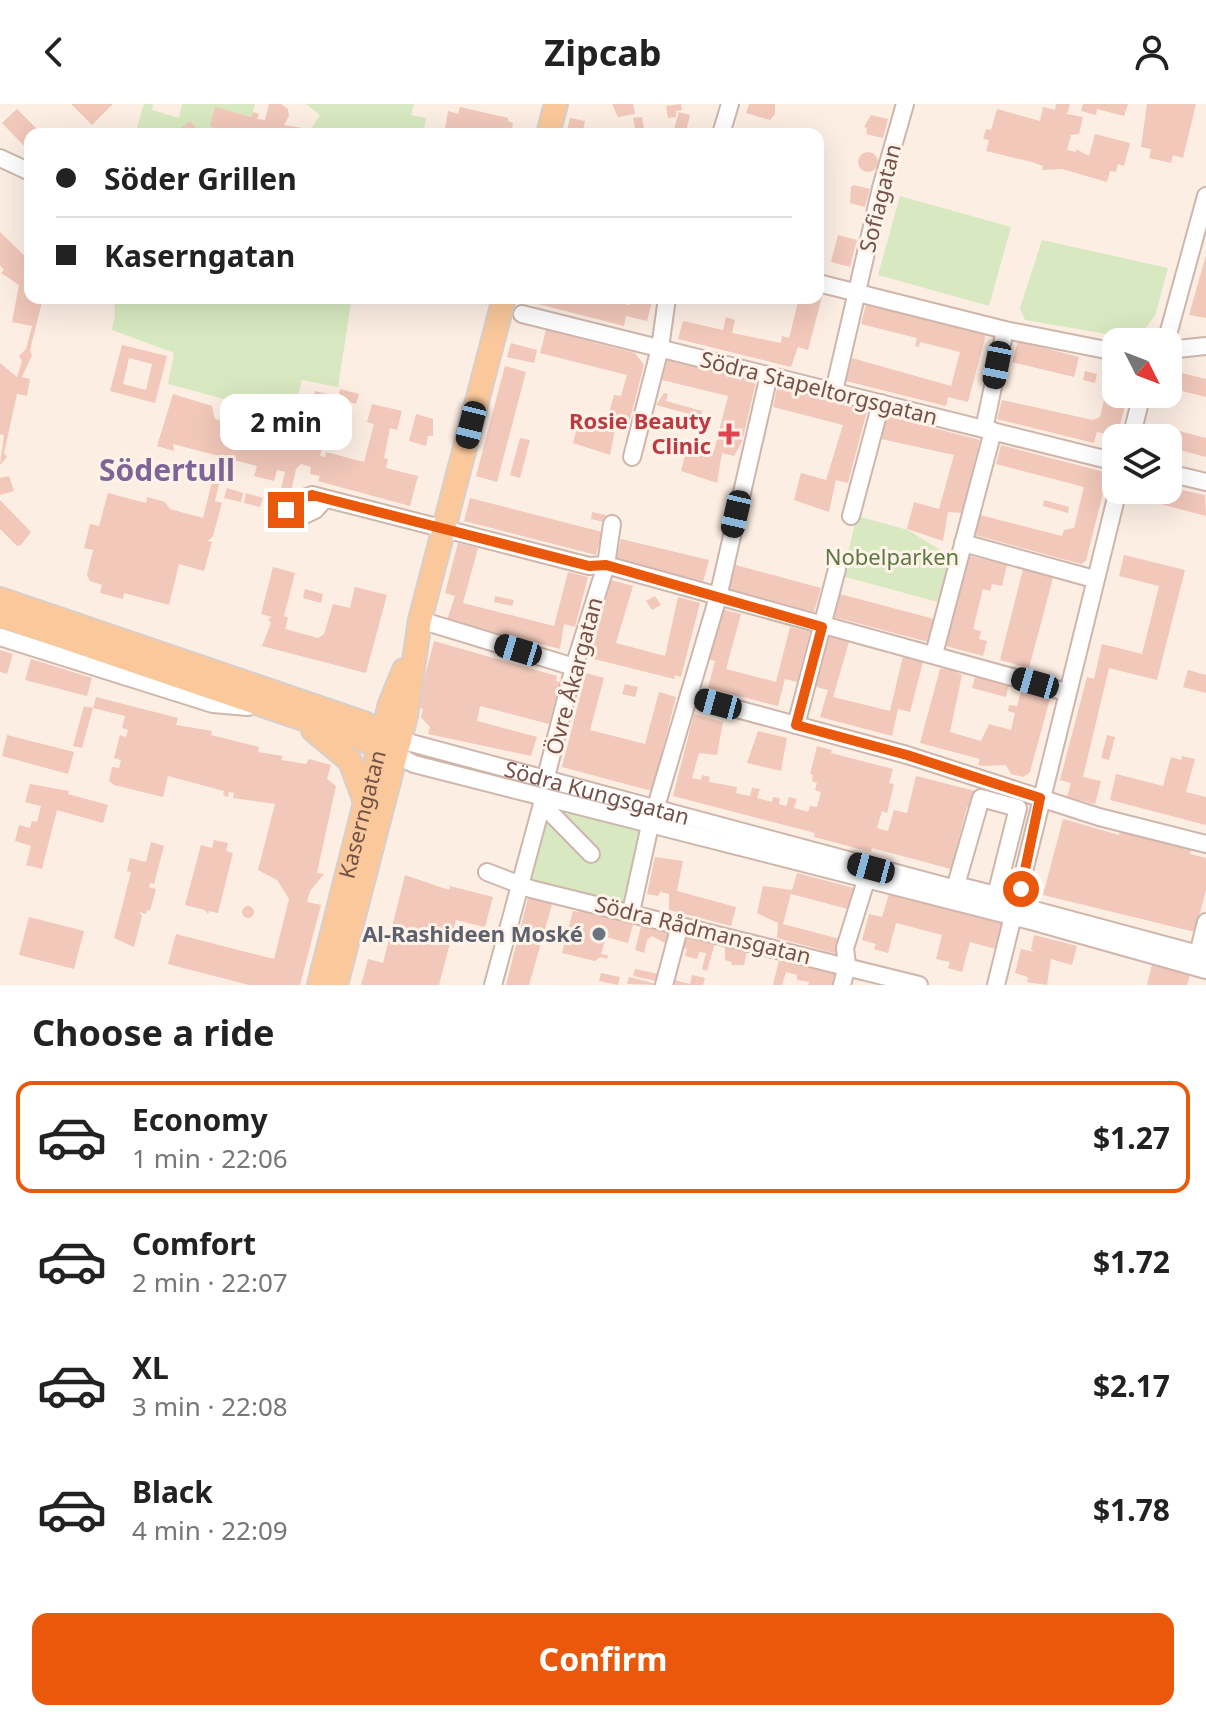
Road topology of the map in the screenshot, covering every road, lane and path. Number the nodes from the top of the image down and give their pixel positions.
1 (556, 104) edge
2 (730, 104) edge
3 (905, 104) edge
4 (550, 128) edge
5 (723, 128) edge
6 (0, 158) edge
7 (24, 169) edge
8 (1206, 196) edge
9 (824, 284) edge
10 (856, 292) junction
11 (502, 304) edge
12 (666, 304) edge
13 (522, 314) dead end
14 (1170, 328) edge
15 (1005, 330) junction
16 (1206, 346) edge
17 (660, 348) junction
18 (1102, 349) edge
19 (1182, 349) edge
20 (769, 375) junction
21 (834, 391) junction
22 (881, 403) junction
23 (989, 430) junction
24 (632, 457) dead end
25 (1102, 458) edge
26 (1182, 476) edge
27 (1206, 482) edge
28 (325, 499) dead end
29 (1114, 504) edge
30 (851, 516) dead end
31 (612, 524) dead end
32 (445, 530) junction
33 (963, 543) junction
34 (606, 565) junction
35 (837, 569) dead end
36 (1094, 579) junction
37 (718, 597) junction
38 (0, 599) edge
39 (0, 616) edge
40 (420, 620) junction
41 (822, 627) junction
42 (0, 637) edge
43 (934, 654) junction
44 (574, 667) junction
45 (1066, 692) junction
46 (689, 696) junction
47 (273, 709) junction
48 (796, 725) junction
49 (390, 744) junction
50 (545, 781) junction
51 (1040, 798) junction
52 (363, 815) junction
53 (653, 818) junction
54 (1206, 844) edge
55 (591, 854) dead end
56 (487, 872) dead end
57 (520, 885) junction
58 (956, 885) joint
59 (864, 887) dead end
60 (1016, 910) junction
61 (631, 912) junction
62 (1206, 922) edge
63 (680, 925) junction
64 (1202, 955) edge
65 (847, 965) junction
66 (1206, 972) edge
67 (319, 985) edge
68 (336, 985) edge
69 (493, 985) edge
70 (664, 985) edge
71 (842, 985) edge
72 (919, 985) edge
73 (996, 985) edge
74 (1202, 985) edge

1 - 4 main road
2 - 5 street
3 - 10 street, Sofiagatan
6 - 7 street
8 - 14 street
9 - 10 street
10 - 15 street
10 - 21 street, Sofiagatan
11 - 32 main road, Kaserngatan
12 - 17 street
13 - 17 street, Södra Stapeltorgsgatan
15 - 18 street
15 - 23 street
16 - 19 street
17 - 20 street, Södra Stapeltorgsgatan
17 - 24 street
20 - 21 street, Södra Stapeltorgsgatan
20 - 37 street
21 - 22 street, Södra Stapeltorgsgatan
22 - 23 street, Södra Stapeltorgsgatan
22 - 30 street
23 - 25 street, Södra Stapeltorgsgatan
23 - 33 street
26 - 27 street
28 - 32 street
29 - 36 street
31 - 34 street, Övre Åkargatan
32 - 34 street
32 - 40 main road, Kaserngatan
33 - 36 street
33 - 43 street
34 - 37 street
34 - 44 street, Övre Åkargatan
35 - 41 street
36 - 45 street
37 - 41 street
37 - 46 street
38 - 49 main road, Södra Kungsgatan
39 - 47 main road, Södra Kungsgatan
40 - 44 street
40 - 49 main road, Kaserngatan
41 - 43 street
41 - 48 street
42 - 47 street, Södra Kungsgatan
43 - 45 street
44 - 50 street, Övre Åkargatan
45 - 51 street
46 - 48 street
46 - 53 street
47 - 49 main road, Södra Kungsgatan
47 - 52 main road
48 - 51 street
49 - 50 street, Södra Kungsgatan
49 - 52 main road, Kaserngatan
49 - 53 street, Södra Kungsgatan
49 - 68 main road, Kaserngatan
50 - 53 street, Södra Kungsgatan
51 - 54 street
51 - 60 street
52 - 67 main road, Kaserngatan
53 - 60 street, Södra Kungsgatan
53 - 61 street
55 - 57 street
56 - 57 street, Södra Rådmansgatan
57 - 61 street, Södra Rådmansgatan
57 - 69 street
58 - 58 street
59 - 65 street
60 - 64 street, Södra Kungsgatan
60 - 66 street, Södra Kungsgatan
60 - 73 street
61 - 63 street, Södra Rådmansgatan
62 - 64 street
63 - 65 street, Södra Rådmansgatan
63 - 70 street
65 - 71 street
65 - 72 street, Södra Rådmansgatan
66 - 74 street

